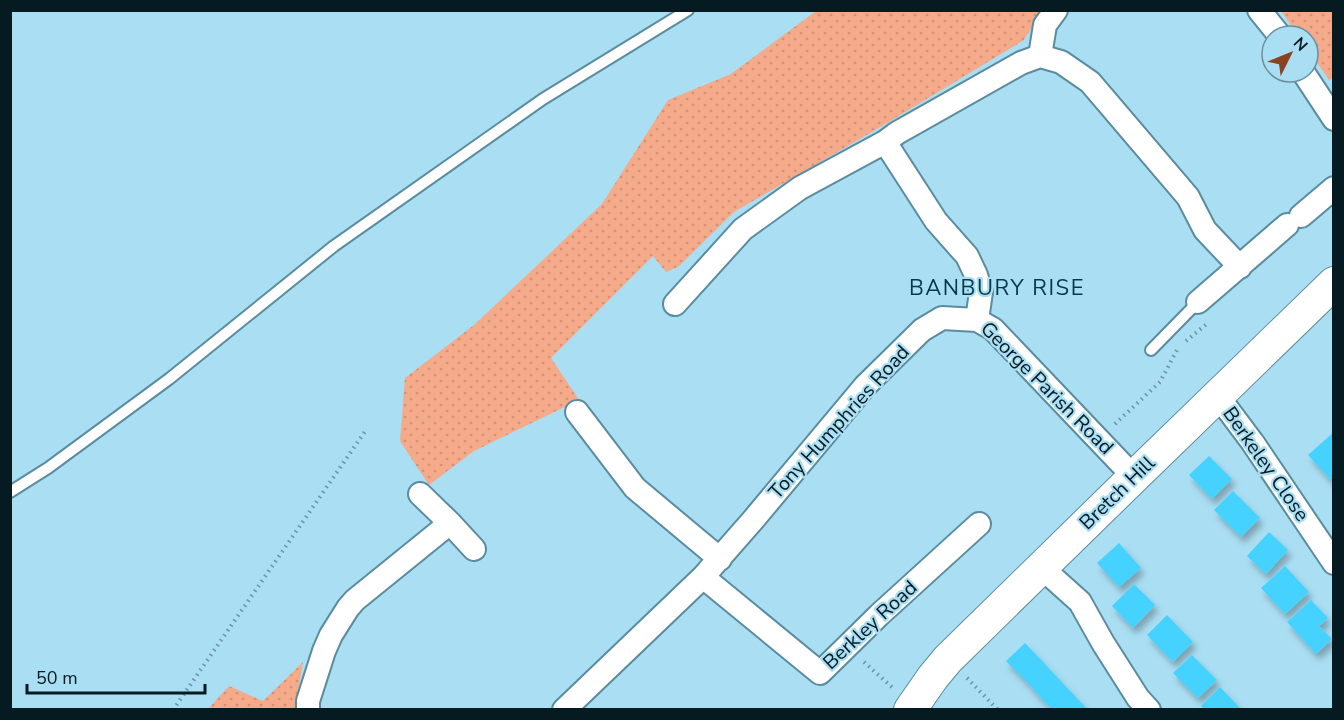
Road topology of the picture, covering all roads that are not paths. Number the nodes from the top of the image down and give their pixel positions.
1 (688, 10) edge
2 (1056, 10) edge
3 (1259, 10) edge
4 (1270, 24) edge
5 (1040, 56) junction
6 (1311, 84) edge
7 (1334, 119) edge
8 (885, 142) junction
9 (1334, 188) edge
10 (1240, 267) junction
11 (1334, 283) edge
12 (1198, 302) joint
13 (675, 304) dead end
14 (977, 320) junction
15 (1151, 350) dead end
16 (1218, 395) junction
17 (577, 412) dead end
18 (1134, 477) junction
19 (10, 492) edge
20 (420, 494) dead end
21 (450, 523) junction
22 (979, 524) dead end
23 (474, 549) dead end
24 (720, 559) junction
25 (1334, 563) edge
26 (1041, 567) junction
27 (704, 577) junction
28 (1137, 706) edge
29 (911, 707) edge
30 (308, 710) edge
31 (564, 710) edge

1 - 19 lane
2 - 5 street
3 - 4 street
5 - 8 street
5 - 10 street
6 - 7 street
8 - 13 street
8 - 14 street, George Parish Road
9 - 10 street
10 - 12 street
11 - 16 street, Bretch Hill
12 - 15 lane
14 - 18 street, George Parish Road
14 - 24 street, Tony Humphries Road
16 - 18 street, Bretch Hill
16 - 25 street, Berkeley Close
17 - 24 street
18 - 26 street, Bretch Hill
20 - 21 street
21 - 23 street
21 - 30 street
22 - 27 street, Berkley Road
24 - 27 street, Tony Humphries Road
26 - 28 street
26 - 29 street, Bretch Hill
27 - 31 street, Tony Humphries Road

